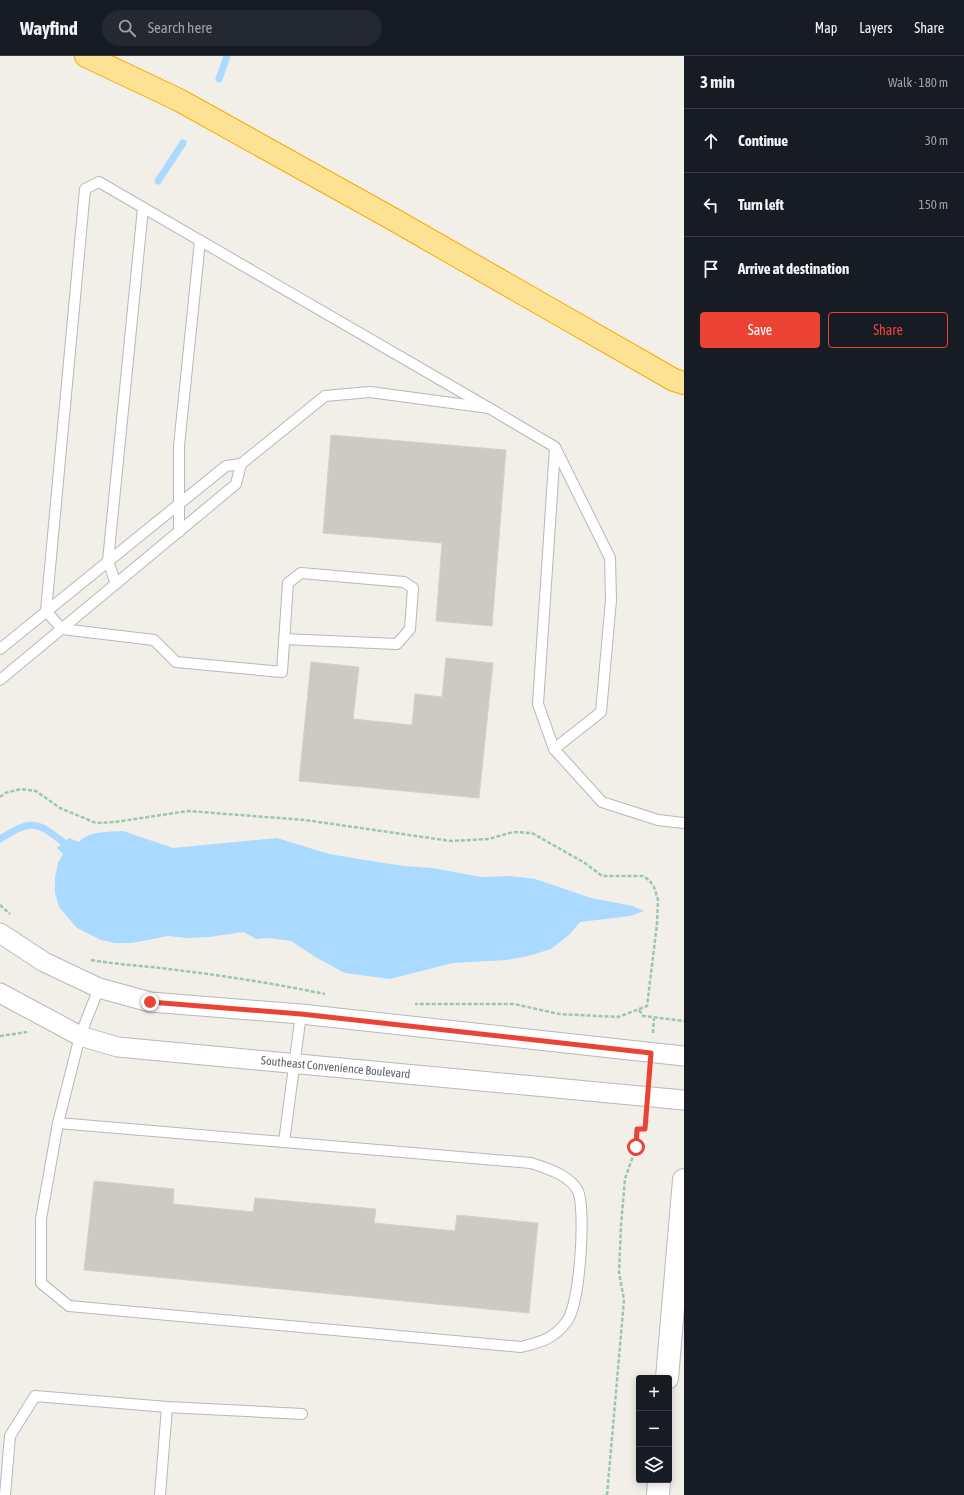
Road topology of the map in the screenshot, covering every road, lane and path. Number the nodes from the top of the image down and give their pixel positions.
1 (86, 56) edge
2 (143, 208) junction
3 (200, 240) junction
4 (684, 383) edge
5 (489, 408) junction
6 (555, 447) junction
7 (241, 464) junction
8 (179, 504) junction
9 (179, 532) junction
10 (108, 561) junction
11 (116, 584) junction
12 (46, 611) junction
13 (62, 629) junction
14 (284, 639) junction
15 (0, 648) edge
16 (0, 680) edge
17 (554, 749) junction
18 (0, 797) edge
19 (684, 823) edge
20 (0, 905) edge
21 (14, 918) dead end
22 (0, 933) edge
23 (89, 960) dead end
24 (99, 988) junction
25 (0, 993) edge
26 (326, 994) dead end
27 (411, 1004) dead end
28 (638, 1010) junction
29 (301, 1014) junction
30 (654, 1018) junction
31 (684, 1021) edge
32 (80, 1036) junction
33 (651, 1053) junction
34 (684, 1056) edge
35 (293, 1064) junction
36 (647, 1095) junction
37 (684, 1100) edge
38 (58, 1123) junction
39 (284, 1142) junction
40 (684, 1180) edge
41 (667, 1375) edge
42 (167, 1407) junction
43 (302, 1414) dead end
44 (659, 1483) edge
45 (5, 1495) edge
46 (160, 1495) edge
47 (607, 1495) edge
48 (658, 1495) edge

1 - 4 highway
2 - 3 lane
2 - 10 lane
2 - 12 lane
3 - 5 lane
3 - 8 lane
5 - 6 lane
5 - 7 lane
6 - 17 lane
6 - 17 lane
7 - 8 lane
7 - 9 lane
8 - 9 lane
8 - 10 lane
9 - 11 lane
10 - 11 lane
10 - 12 lane
11 - 13 lane
12 - 13 lane
12 - 15 lane
13 - 14 lane
13 - 16 lane
14 - 14 lane
17 - 19 lane
18 - 28 path
20 - 21 path
22 - 24 street
23 - 26 path
24 - 29 street
24 - 32 lane
25 - 32 street, Southeast Convenience Boulevard
27 - 28 path
28 - 30 path
29 - 33 street
29 - 35 lane
30 - 31 path
30 - 33 path
32 - 35 street, Southeast Convenience Boulevard
32 - 38 lane
33 - 34 street
35 - 36 street, Southeast Convenience Boulevard
35 - 39 lane
36 - 37 street, Southeast Convenience Boulevard
36 - 47 path
38 - 39 lane
38 - 39 lane
40 - 41 main road
42 - 43 lane
42 - 45 lane
42 - 46 lane
44 - 48 main road

